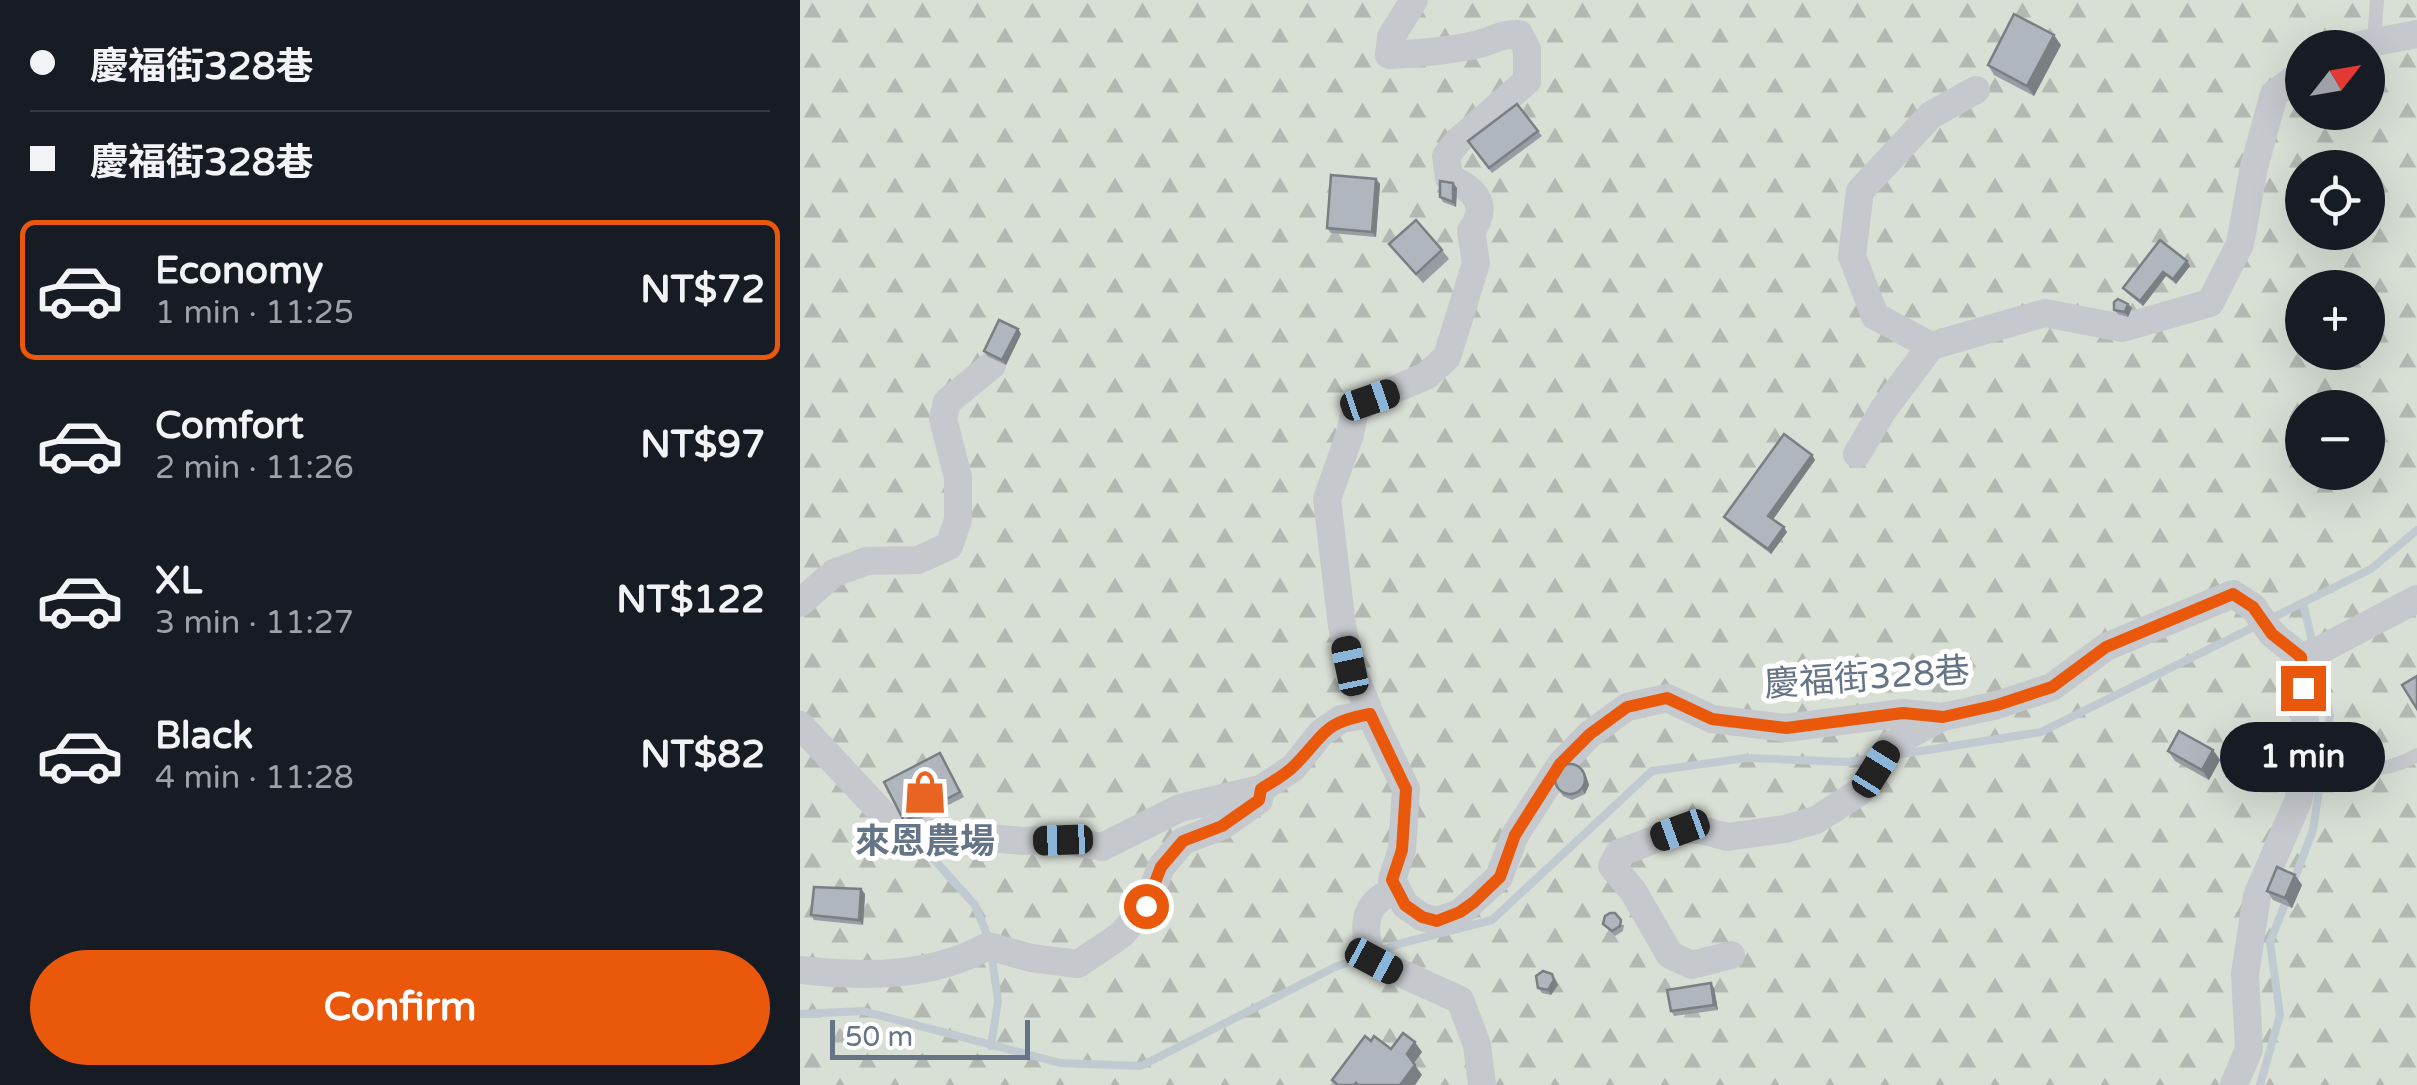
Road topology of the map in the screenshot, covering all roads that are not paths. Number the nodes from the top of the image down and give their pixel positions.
1 (1414, 0) edge
2 (2377, 0) edge
3 (2375, 30) edge
4 (2417, 34) edge
5 (2385, 40) edge
6 (2285, 86) edge
7 (1976, 90) dead end
8 (1931, 346) junction
9 (992, 365) edge
10 (1857, 454) dead end
11 (2417, 599) edge
12 (800, 604) edge
13 (2310, 654) junction
14 (1370, 714) junction
15 (1943, 717) junction
16 (800, 725) edge
17 (2417, 755) edge
18 (2308, 759) junction
19 (1261, 789) junction
20 (1397, 890) junction
21 (1731, 955) dead end
22 (800, 970) edge
23 (1482, 1085) edge
24 (2234, 1085) edge

1 - 14 street
2 - 3 lane
4 - 5 street
6 - 8 street
7 - 8 street
8 - 10 street
9 - 12 street
11 - 13 street
13 - 15 street, 慶福街328巷
13 - 18 street
14 - 19 street
14 - 20 street
15 - 20 street, 慶福街328巷
15 - 21 street
16 - 19 street
17 - 18 lane
18 - 24 street
19 - 22 street
20 - 23 street

